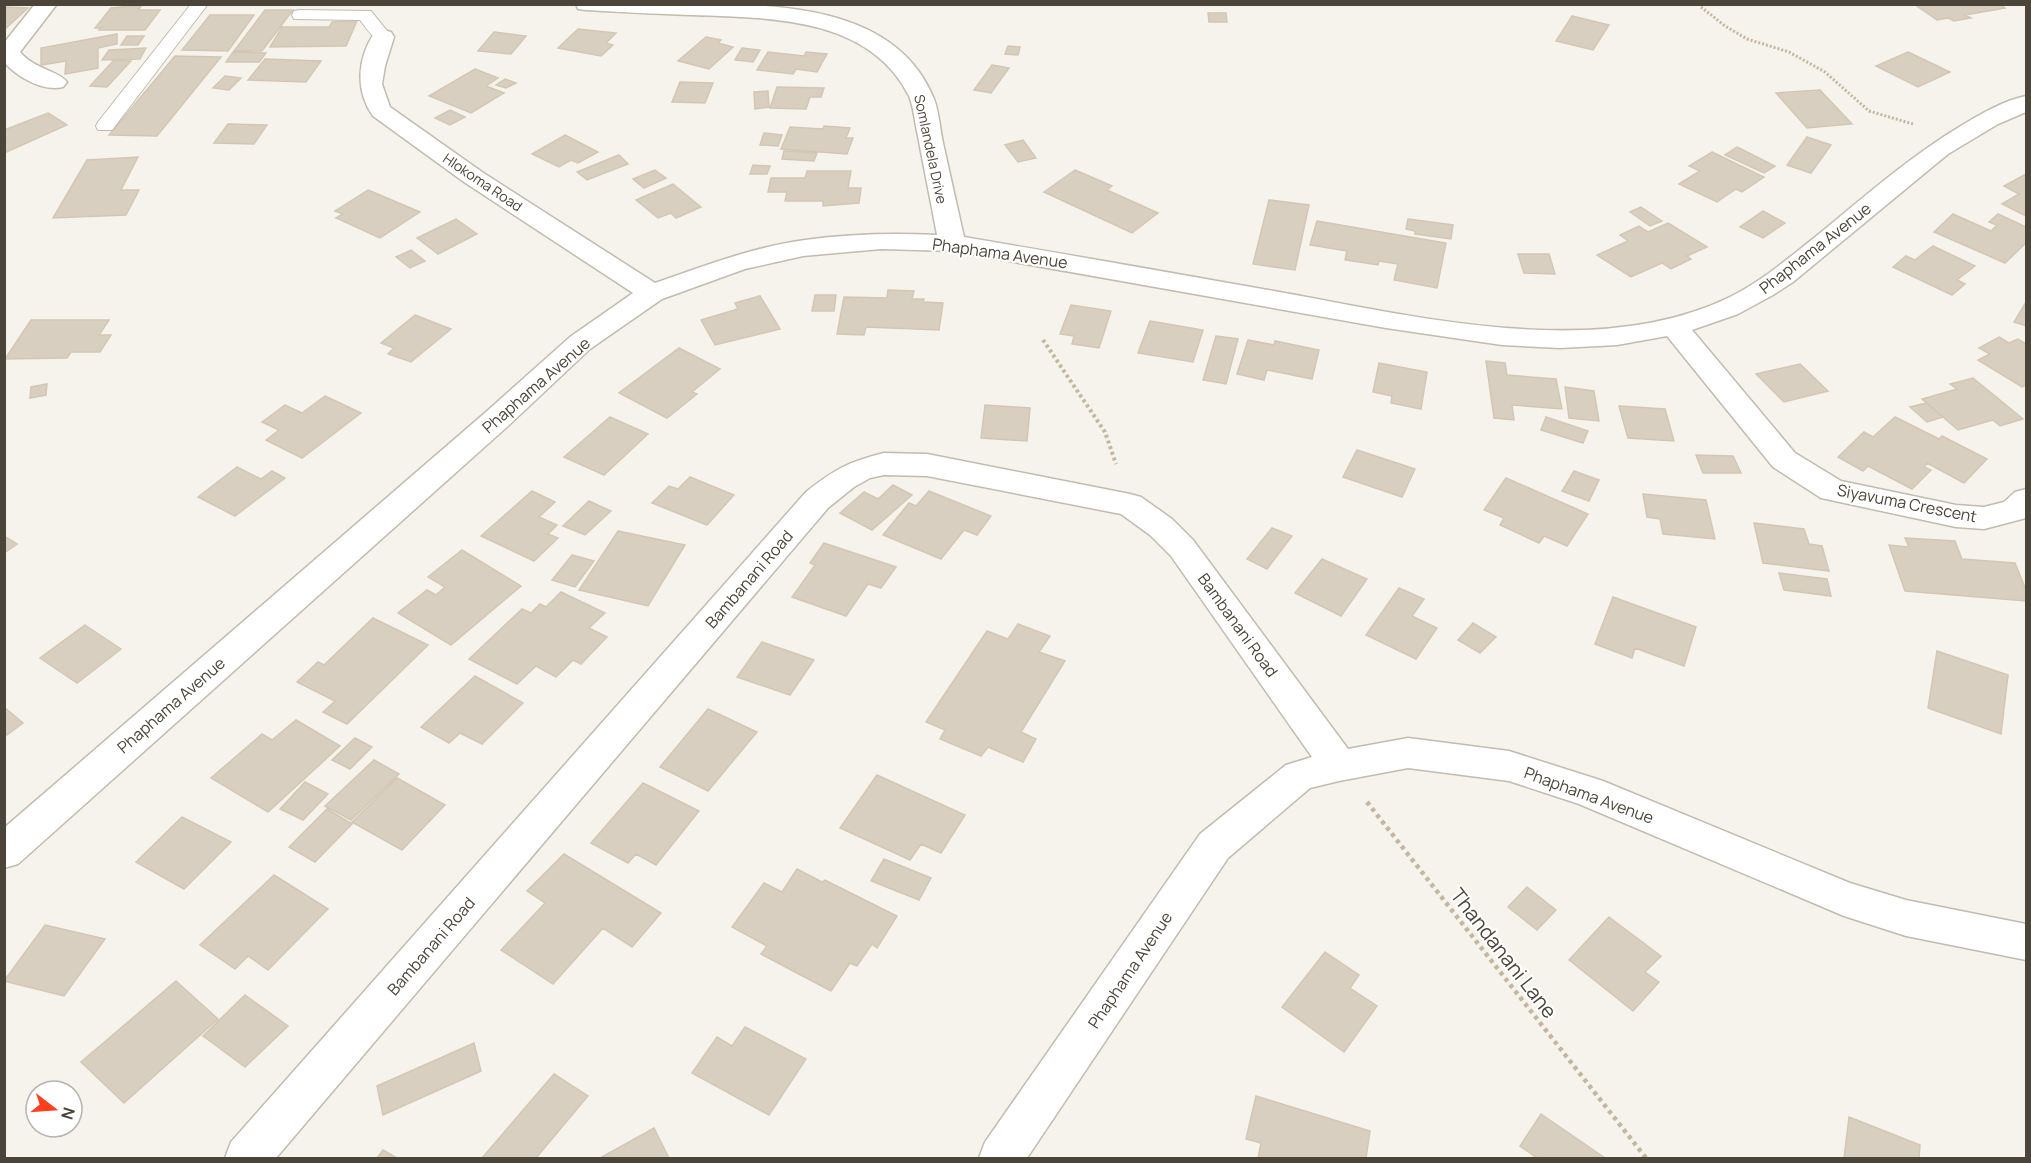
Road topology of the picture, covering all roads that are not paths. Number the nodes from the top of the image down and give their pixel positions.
1 (47, 4) edge
2 (200, 4) edge
3 (586, 4) edge
4 (300, 15) dead end
5 (383, 37) joint
6 (55, 82) dead end
7 (2026, 103) edge
8 (105, 126) dead end
9 (952, 243) junction
10 (652, 293) junction
11 (1674, 326) junction
12 (2026, 500) edge
13 (1339, 766) junction
14 (4, 852) edge
15 (2026, 942) edge
16 (247, 1158) edge
17 (1001, 1158) edge

1 - 6 street
2 - 8 lane
3 - 9 street, Somlandela Drive
4 - 5 lane
5 - 10 street, Hlokoma Road
7 - 11 street, Phaphama Avenue
9 - 10 street, Phaphama Avenue
9 - 11 street, Phaphama Avenue
10 - 14 street, Phaphama Avenue
11 - 12 street, Siyavuma Crescent
13 - 15 street, Phaphama Avenue
13 - 16 street, Bambanani Road
13 - 17 street, Phaphama Avenue

